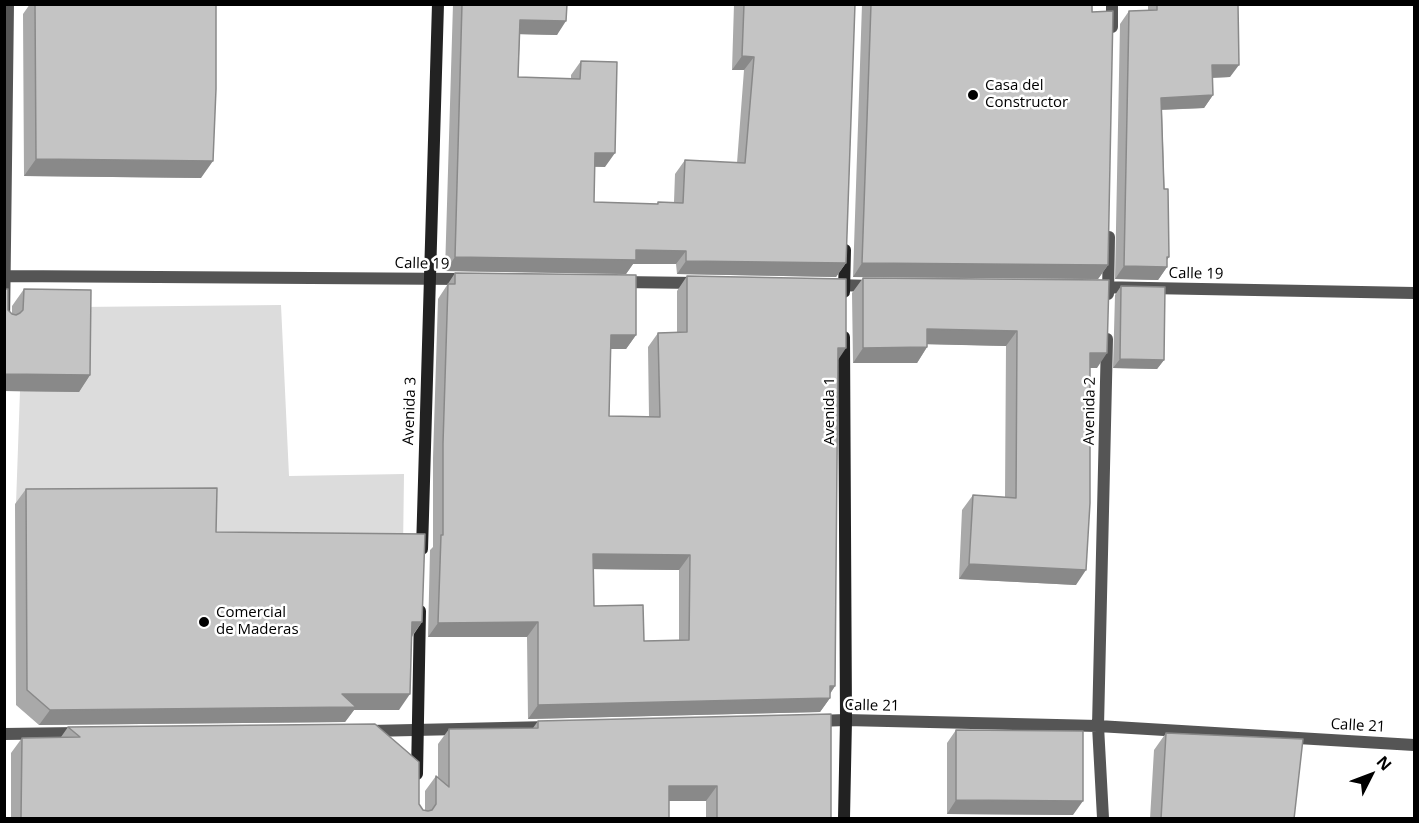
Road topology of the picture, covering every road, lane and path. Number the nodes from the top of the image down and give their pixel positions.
1 (8, 4) edge
2 (438, 4) edge
3 (1112, 4) edge
4 (1112, 40) edge
5 (1109, 228) edge
6 (846, 238) edge
7 (5, 276) edge
8 (429, 279) junction
9 (477, 279) edge
10 (607, 282) edge
11 (714, 283) edge
12 (820, 285) edge
13 (844, 285) junction
14 (880, 286) edge
15 (1084, 287) edge
16 (1108, 287) junction
17 (1414, 293) edge
18 (4, 323) edge
19 (421, 564) edge
20 (420, 600) edge
21 (846, 720) junction
22 (798, 721) edge
23 (1098, 726) junction
24 (560, 727) edge
25 (417, 730) junction
26 (358, 731) edge
27 (87, 733) edge
28 (4, 734) edge
29 (1414, 744) edge
30 (417, 785) edge
31 (844, 819) edge
32 (1103, 819) edge

1 - 7 street
2 - 8 main road, Avenida 3
3 - 4 street
5 - 16 street, Avenida 2
6 - 13 main road, Avenida 1
7 - 8 street, Calle 19
7 - 18 street
8 - 9 street, Calle 19
8 - 19 main road, Avenida 3
10 - 11 street
12 - 13 street
13 - 14 street
13 - 21 main road, Avenida 1
15 - 16 street, Calle 19
16 - 17 street, Calle 19
16 - 23 street, Avenida 2
20 - 25 main road
21 - 22 street, Calle 21
21 - 23 street, Calle 21
21 - 31 main road, Avenida 1
23 - 29 street, Calle 21
23 - 32 street, Avenida 2
24 - 25 street
25 - 26 street
25 - 30 main road
27 - 28 street

